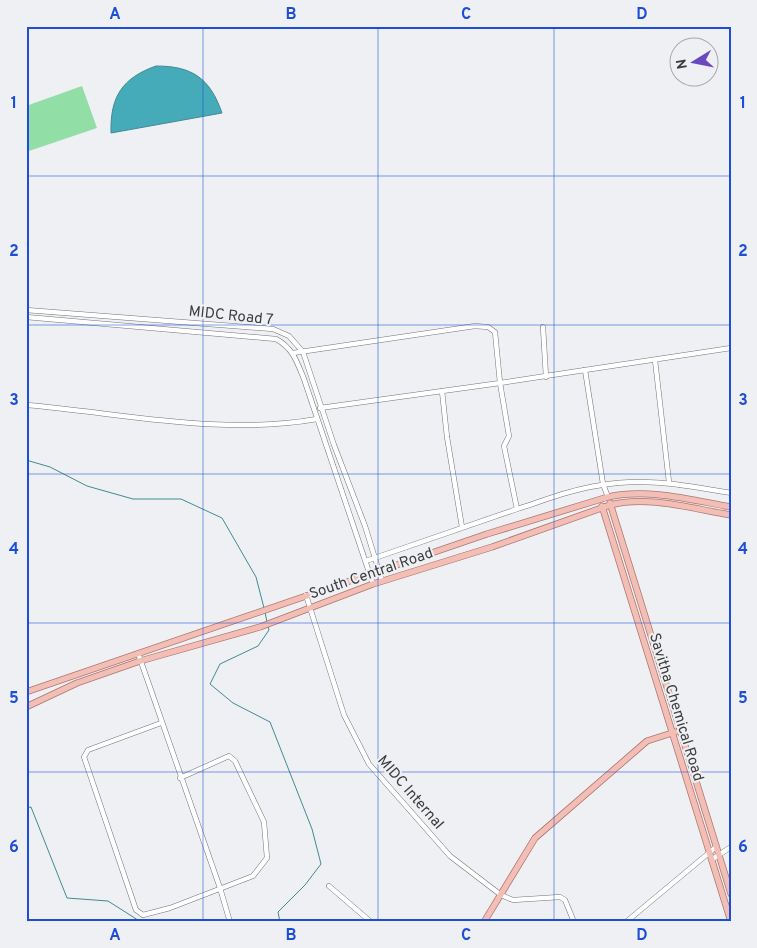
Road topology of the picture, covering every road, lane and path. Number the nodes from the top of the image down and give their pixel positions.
1 (26, 310) edge
2 (82, 315) junction
3 (26, 317) edge
4 (82, 322) junction
5 (543, 327) dead end
6 (240, 328) junction
7 (238, 335) junction
8 (731, 348) edge
9 (303, 352) junction
10 (293, 353) junction
11 (655, 360) junction
12 (585, 370) junction
13 (546, 377) junction
14 (500, 383) junction
15 (442, 391) junction
16 (26, 405) edge
17 (321, 408) junction
18 (313, 409) junction
19 (317, 419) junction
20 (669, 482) junction
21 (603, 484) junction
22 (731, 493) edge
23 (608, 497) junction
24 (600, 499) junction
25 (610, 505) junction
26 (731, 507) edge
27 (602, 508) junction
28 (518, 509) junction
29 (731, 515) edge
30 (462, 527) junction
31 (375, 558) junction
32 (366, 561) junction
33 (379, 572) junction
34 (370, 575) junction
35 (382, 581) junction
36 (373, 584) junction
37 (306, 595) junction
38 (310, 608) junction
39 (138, 653) junction
40 (140, 661) junction
41 (26, 692) edge
42 (26, 707) edge
43 (161, 723) junction
44 (680, 730) junction
45 (672, 732) junction
46 (180, 778) junction
47 (716, 847) junction
48 (731, 848) edge
49 (709, 853) junction
50 (718, 854) junction
51 (711, 860) junction
52 (329, 886) dead end
53 (220, 888) junction
54 (731, 894) edge
55 (501, 895) junction
56 (230, 922) edge
57 (371, 922) edge
58 (484, 922) edge
59 (574, 922) edge
60 (626, 922) edge
61 (731, 922) edge

1 - 2 street, MIDC Road 7
2 - 4 street
2 - 6 street, MIDC Road 7
3 - 4 street, MIDC Road 7
4 - 7 street, MIDC Road 7
5 - 13 street
6 - 7 street
6 - 9 street, MIDC Road 7
7 - 10 street, MIDC Road 7
8 - 11 street
9 - 10 street
9 - 14 street
9 - 17 street, MIDC Road 7
10 - 18 street
11 - 12 street
11 - 20 street
12 - 13 street
12 - 21 street
13 - 14 street
14 - 15 street
14 - 28 street
15 - 17 street
15 - 30 street
16 - 19 street
17 - 18 street
17 - 31 street, MIDC Road 7
18 - 19 street
19 - 32 street
20 - 21 street
20 - 22 street
21 - 23 street
21 - 28 street
23 - 24 main road, South Central Road
23 - 25 main road, Savitha Chemical Road
23 - 26 main road, South Central Road
24 - 27 main road, Savitha Chemical Road
24 - 33 main road, South Central Road
25 - 27 main road, South Central Road
25 - 29 main road, South Central Road
25 - 44 main road, Savitha Chemical Road
27 - 35 main road, South Central Road
27 - 45 main road, Savitha Chemical Road
28 - 30 street
30 - 31 street
31 - 32 street
31 - 33 street, MIDC Road 7
32 - 34 street
33 - 34 main road, South Central Road
33 - 35 street, MIDC Road 7
34 - 36 street
34 - 37 main road, South Central Road
35 - 36 main road, South Central Road
36 - 38 main road, South Central Road
37 - 38 street, MIDC Internal
37 - 39 main road, South Central Road
38 - 40 main road, South Central Road
38 - 55 street, MIDC Internal
39 - 40 street
39 - 41 main road, South Central Road
40 - 42 main road, South Central Road
40 - 43 street
43 - 46 street
43 - 53 street
44 - 45 main road
44 - 47 main road, Savitha Chemical Road
45 - 49 main road, Savitha Chemical Road
45 - 55 main road
46 - 53 street
46 - 53 street
47 - 49 street
47 - 50 main road, Savitha Chemical Road
48 - 50 street
49 - 51 main road, Savitha Chemical Road
49 - 60 street
50 - 51 street
50 - 54 main road, Savitha Chemical Road
51 - 61 main road, Savitha Chemical Road
52 - 57 street
53 - 56 street
55 - 58 main road
55 - 59 street

